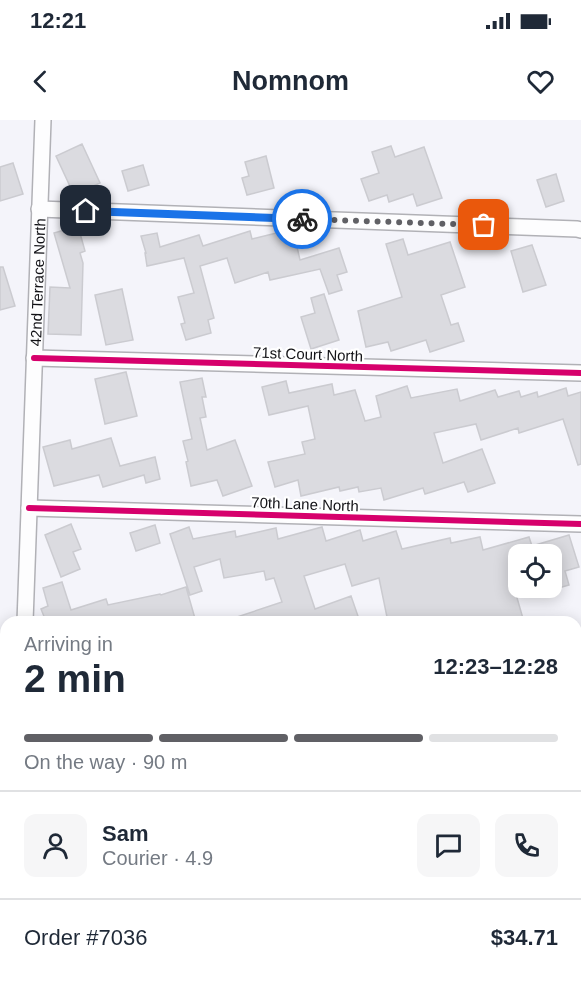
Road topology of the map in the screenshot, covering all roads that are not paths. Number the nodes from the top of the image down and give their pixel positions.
1 (43, 120) edge
2 (39, 209) junction
3 (581, 230) edge
4 (34, 358) junction
5 (581, 373) edge
6 (29, 508) junction
7 (581, 524) edge
8 (25, 616) edge

1 - 2 street, 42nd Terrace North
2 - 3 street
2 - 4 street, 42nd Terrace North
4 - 5 street, 71st Court North
4 - 6 street, 42nd Terrace North
6 - 7 street, 70th Lane North
6 - 8 street, 42nd Terrace North

